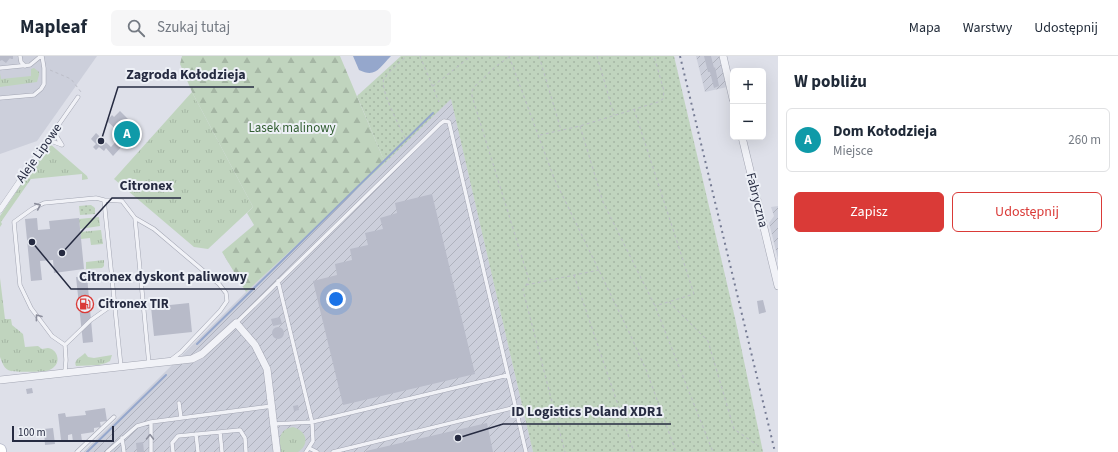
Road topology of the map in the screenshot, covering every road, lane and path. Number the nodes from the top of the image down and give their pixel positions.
1 (20, 56) edge
2 (42, 56) edge
3 (407, 56) edge
4 (420, 56) edge
5 (471, 56) edge
6 (510, 56) edge
7 (539, 56) edge
8 (597, 56) edge
9 (654, 56) edge
10 (722, 56) edge
11 (25, 66) junction
12 (0, 68) edge
13 (44, 68) junction
14 (433, 86) junction
15 (730, 88) edge
16 (81, 92) dead end
17 (78, 97) dead end
18 (0, 98) edge
19 (439, 102) dead end
20 (634, 109) junction
21 (614, 115) junction
22 (580, 126) junction
23 (561, 131) junction
24 (54, 132) junction
25 (538, 135) junction
26 (405, 138) dead end
27 (48, 140) junction
28 (743, 140) edge
29 (104, 200) junction
30 (0, 210) edge
31 (135, 218) junction
32 (600, 270) junction
33 (574, 275) junction
34 (278, 280) junction
35 (526, 285) junction
36 (778, 286) edge
37 (668, 302) junction
38 (114, 303) junction
39 (655, 306) junction
40 (236, 323) junction
41 (64, 345) junction
42 (170, 361) junction
43 (149, 364) junction
44 (121, 367) junction
45 (65, 373) junction
46 (508, 375) junction
47 (0, 380) edge
48 (178, 403) dead end
49 (272, 406) junction
50 (516, 407) junction
51 (114, 417) dead end
52 (181, 418) junction
53 (151, 422) junction
54 (312, 422) junction
55 (274, 424) junction
56 (220, 432) junction
57 (196, 434) junction
58 (122, 438) junction
59 (757, 445) dead end
60 (307, 450) edge
61 (77, 452) edge
62 (107, 452) edge
63 (124, 452) edge
64 (151, 452) edge
65 (173, 452) edge
66 (198, 452) edge
67 (222, 452) edge
68 (246, 452) edge
69 (277, 452) edge
70 (317, 452) edge
71 (333, 452) edge
72 (526, 452) edge
73 (565, 452) edge
74 (634, 452) edge
75 (676, 452) edge
76 (713, 452) edge

1 - 11 lane
2 - 11 lane
2 - 13 lane
3 - 26 path
4 - 14 path
5 - 14 path
6 - 25 path
6 - 35 path
7 - 23 path
8 - 21 path
9 - 20 path
10 - 15 street
11 - 12 lane
13 - 16 path
13 - 18 lane
14 - 19 path
17 - 24 lane, Aleje Lipowe
20 - 21 path
20 - 37 path
21 - 22 path
22 - 23 path
22 - 39 path
23 - 25 path
24 - 27 lane, Aleje Lipowe
24 - 27 lane
25 - 32 path
27 - 30 street, Aleje Lipowe
28 - 36 street, Fabryczna
29 - 31 lane
29 - 38 lane
41 -> 29 lane
31 - 42 lane
31 - 43 lane
32 - 33 path
32 - 75 path
33 - 35 path
33 - 74 path
34 - 40 lane
34 - 46 lane
34 - 54 lane
35 - 73 path
37 - 39 path
37 - 59 path
38 - 41 lane
38 - 44 lane
39 - 76 path
40 - 42 street
40 - 49 street
41 - 45 lane
42 - 43 street
43 - 44 street
44 - 45 street
45 - 47 street
46 - 50 lane
46 - 54 lane
48 - 52 lane
49 - 52 lane
49 - 55 street
50 - 71 lane
50 - 72 lane
51 - 61 lane
52 - 53 lane
53 - 58 lane
64 -> 53 lane
54 - 55 lane
54 - 60 lane
55 - 69 street
56 - 57 lane
56 - 67 lane
56 - 68 lane
57 - 65 lane
57 - 66 lane
58 - 62 lane
58 - 63 lane
60 - 70 lane

